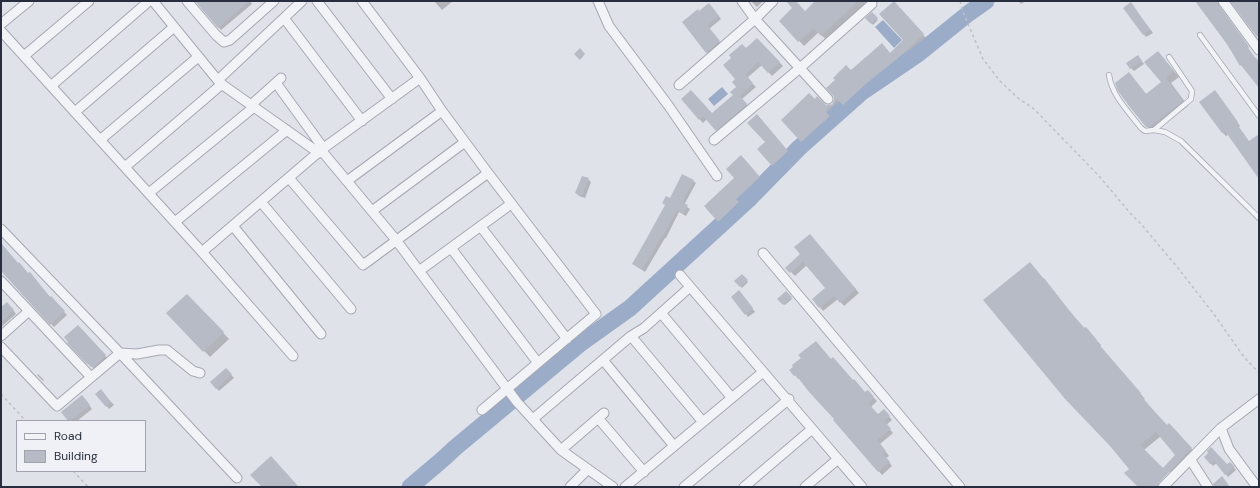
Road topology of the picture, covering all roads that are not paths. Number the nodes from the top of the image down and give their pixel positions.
1 (89, 1) edge
2 (149, 1) edge
3 (153, 1) edge
4 (187, 1) edge
5 (274, 1) edge
6 (302, 1) edge
7 (317, 1) edge
8 (362, 1) edge
9 (598, 1) edge
10 (742, 1) edge
11 (773, 1) edge
12 (1223, 1) edge
13 (26, 2) edge
14 (872, 4) dead end
15 (284, 18) junction
16 (755, 19) junction
17 (1, 24) edge
18 (174, 27) junction
19 (1, 31) edge
20 (1200, 35) dead end
21 (1259, 50) edge
22 (24, 56) junction
23 (198, 57) junction
24 (1169, 57) dead end
25 (800, 68) junction
26 (1109, 75) dead end
27 (420, 78) junction
28 (220, 82) junction
29 (51, 86) junction
30 (679, 86) dead end
31 (392, 99) junction
32 (828, 99) dead end
33 (253, 106) junction
34 (75, 112) junction
35 (442, 112) junction
36 (1259, 116) edge
37 (362, 121) junction
38 (287, 130) junction
39 (1154, 130) junction
40 (100, 140) junction
41 (714, 140) dead end
42 (465, 142) junction
43 (321, 151) junction
44 (125, 167) junction
45 (488, 173) junction
46 (717, 176) dead end
47 (289, 178) junction
48 (347, 181) junction
49 (149, 193) junction
50 (262, 202) junction
51 (512, 204) junction
52 (372, 211) junction
53 (1259, 218) edge
54 (175, 222) junction
55 (233, 226) junction
56 (481, 227) junction
57 (1, 229) edge
58 (396, 240) junction
59 (451, 248) junction
60 (202, 252) junction
61 (763, 253) dead end
62 (419, 271) junction
63 (680, 275) dead end
64 (1, 281) edge
65 (690, 287) junction
66 (351, 309) dead end
67 (29, 311) junction
68 (661, 313) junction
69 (321, 334) dead end
70 (1, 336) edge
71 (631, 336) junction
72 (567, 339) junction
73 (1, 347) edge
74 (120, 353) junction
75 (293, 356) dead end
76 (603, 360) junction
77 (538, 363) junction
78 (763, 372) junction
79 (200, 373) dead end
80 (92, 378) junction
81 (509, 391) junction
82 (732, 398) junction
83 (1259, 399) edge
84 (788, 400) junction
85 (482, 410) dead end
86 (533, 419) junction
87 (703, 422) junction
88 (1221, 428) junction
89 (812, 429) junction
90 (674, 446) junction
91 (561, 450) junction
92 (838, 459) junction
93 (1190, 460) junction
94 (588, 469) junction
95 (644, 472) junction
96 (237, 478) dead end
97 (810, 485) edge
98 (570, 487) edge
99 (613, 487) edge
100 (625, 487) edge
101 (684, 487) edge
102 (744, 487) edge
103 (862, 487) edge
104 (960, 487) edge
105 (1163, 487) edge
106 (1208, 487) edge
107 (1257, 487) edge

1 - 22 street
2 - 29 street
3 - 18 street
4 - 5 street
6 - 15 street
7 - 31 street
8 - 27 street
9 - 46 street
10 - 16 street
11 - 16 street
12 - 21 street
13 - 17 street
14 - 25 street
15 - 28 street
15 - 37 street
16 - 25 street
16 - 30 street
18 - 23 street
18 - 34 street
19 - 22 street
20 - 36 lane
22 - 29 street
23 - 28 street
23 - 40 street
24 - 39 lane
25 - 32 street
25 - 41 street
26 - 39 lane
27 - 31 street
27 - 35 street
28 - 33 street
28 - 44 street
29 - 34 street
31 - 37 street
33 - 38 street
33 - 43 street
33 - 49 street
34 - 40 street
35 - 42 street
35 - 48 street
37 - 43 street
38 - 43 street
38 - 54 street
39 - 53 lane
40 - 44 street
42 - 45 street
42 - 52 street
43 - 47 street
43 - 48 street
44 - 49 street
45 - 51 street
45 - 58 street
47 - 50 street
47 - 58 street
48 - 52 street
49 - 54 street
50 - 55 street
50 - 66 street
51 - 56 street
51 - 72 street
52 - 58 street
54 - 60 street
55 - 60 street
55 - 69 street
56 - 59 street
56 - 72 street
57 - 74 street
58 - 62 street
59 - 62 street
59 - 77 street
60 - 75 street
61 - 104 street
62 - 81 street
63 - 65 street
64 - 67 street
65 - 68 street
65 - 78 street
67 - 70 street
67 - 80 street
68 - 71 street
68 - 82 street
71 - 76 street
71 - 87 street
72 - 77 street
73 - 80 street
74 - 79 street
74 - 80 street
74 - 96 street
76 - 86 street
76 - 90 street
77 - 81 street
78 - 82 street
78 - 84 street
81 - 85 street
81 - 86 street
82 - 87 street
83 - 88 street
84 - 89 street
84 - 101 street
86 - 91 street
87 - 90 street
88 - 93 street
88 - 107 street
89 - 92 street
89 - 102 street
90 - 95 street
91 - 94 street
91 - 95 street
92 - 97 street
92 - 103 street
93 - 105 street
93 - 106 street
94 - 98 street
94 - 99 street
95 - 100 street

